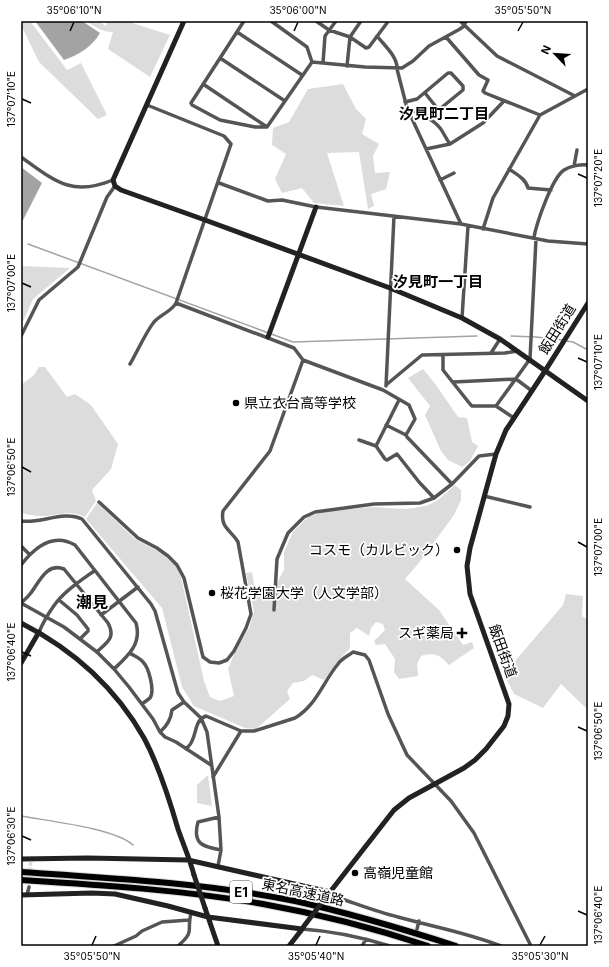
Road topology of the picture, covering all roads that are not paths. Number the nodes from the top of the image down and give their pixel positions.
1 (184, 21) edge
2 (244, 21) edge
3 (271, 21) edge
4 (316, 21) edge
5 (336, 21) edge
6 (361, 21) edge
7 (460, 21) edge
8 (466, 21) edge
9 (388, 23) dead end
10 (464, 26) junction
11 (329, 30) junction
12 (237, 32) junction
13 (377, 36) junction
14 (350, 37) junction
15 (446, 37) junction
16 (220, 58) junction
17 (312, 62) junction
18 (323, 63) junction
19 (347, 66) junction
20 (397, 69) junction
21 (302, 75) junction
22 (203, 84) junction
23 (588, 89) edge
24 (425, 93) junction
25 (575, 96) junction
26 (285, 101) junction
27 (504, 101) junction
28 (405, 102) junction
29 (147, 105) junction
30 (407, 108) junction
31 (540, 115) junction
32 (267, 127) junction
33 (450, 144) junction
34 (426, 149) junction
35 (577, 150) dead end
36 (21, 157) edge
37 (588, 165) edge
38 (574, 166) junction
39 (509, 169) junction
40 (454, 173) dead end
41 (440, 180) junction
42 (114, 183) junction
43 (219, 183) junction
44 (551, 190) junction
45 (316, 207) junction
46 (394, 216) junction
47 (205, 220) junction
48 (461, 224) junction
49 (468, 226) junction
50 (483, 229) junction
51 (535, 238) junction
52 (588, 244) edge
53 (299, 255) junction
54 (390, 288) junction
55 (176, 303) junction
56 (588, 303) edge
57 (462, 318) junction
58 (21, 336) edge
59 (268, 337) junction
60 (500, 339) junction
61 (518, 351) junction
62 (491, 353) junction
63 (443, 355) junction
64 (530, 359) junction
65 (303, 360) junction
66 (130, 364) dead end
67 (545, 371) junction
68 (516, 380) junction
69 (452, 382) junction
70 (386, 386) junction
71 (383, 390) junction
72 (532, 392) junction
73 (399, 400) junction
74 (588, 401) edge
75 (496, 406) junction
76 (514, 418) junction
77 (386, 425) junction
78 (406, 435) junction
79 (359, 440) dead end
80 (376, 446) junction
81 (496, 454) junction
82 (452, 484) junction
83 (484, 496) junction
84 (434, 498) junction
85 (99, 502) dead end
86 (530, 507) dead end
87 (21, 521) edge
88 (21, 546) edge
89 (29, 554) junction
90 (21, 564) edge
91 (94, 570) junction
92 (76, 584) junction
93 (138, 587) junction
94 (58, 600) junction
95 (119, 602) junction
96 (21, 603) edge
97 (274, 610) dead end
98 (101, 615) junction
99 (47, 618) junction
100 (21, 623) edge
101 (39, 632) junction
102 (80, 639) junction
103 (97, 652) junction
104 (130, 654) junction
105 (21, 663) edge
106 (114, 669) junction
107 (184, 702) junction
108 (142, 704) junction
109 (201, 718) junction
110 (241, 731) junction
111 (160, 732) junction
112 (186, 749) junction
113 (211, 765) junction
114 (213, 777) junction
115 (434, 784) junction
116 (219, 817) junction
117 (222, 850) junction
118 (21, 859) edge
119 (188, 860) junction
120 (218, 866) junction
121 (21, 872) edge
122 (21, 880) edge
123 (29, 887) tunnel mouth
124 (330, 892) junction
125 (21, 895) edge
126 (27, 895) junction
127 (191, 913) junction
128 (208, 917) junction
129 (189, 920) junction
130 (419, 922) junction
131 (303, 927) junction
132 (417, 929) tunnel mouth
133 (366, 939) junction
134 (114, 946) edge
135 (178, 946) edge
136 (218, 946) edge
137 (289, 946) edge
138 (362, 946) edge
139 (390, 946) edge
140 (428, 946) edge
141 (456, 946) edge
142 (501, 946) edge
143 (531, 946) edge

1 - 29 street
2 - 12 street
3 - 17 street
4 - 11 street
5 - 11 street
6 - 14 street
7 - 10 street
8 - 10 street
9 - 13 street
10 - 15 street
10 - 25 street
11 - 14 street
11 - 18 street
12 - 16 street
12 - 21 street
13 - 14 street
13 - 20 street
14 - 19 street
15 - 20 street
15 - 27 street
16 - 22 street
16 - 26 street
17 - 18 street
17 - 21 street
18 - 19 street
19 - 20 street
20 - 28 street
21 - 26 street
22 - 32 street
22 - 32 street
23 - 25 street
24 - 24 street
24 - 28 street
25 - 31 street
26 - 32 street
27 - 31 street
27 - 33 street
28 - 30 street
29 - 42 street
29 - 43 street
30 - 33 street
30 - 34 street
31 - 39 street
33 - 34 street
34 - 41 street
35 - 38 street
36 - 42 street
37 - 38 street
38 - 44 street
39 - 44 street
39 - 50 street
40 - 41 street
41 - 48 street
42 - 47 street
42 - 58 street
43 - 45 street
43 - 47 street
44 - 51 street
45 - 46 street
45 - 53 street
46 - 48 street
46 - 54 street
47 - 53 street
47 - 55 street
48 - 49 street
49 - 50 street
49 - 57 street
50 - 51 street
51 - 52 street
51 - 64 street
53 - 54 street
53 - 59 street
54 - 57 street
54 - 70 street
55 - 59 street
55 - 66 street
56 - 67 street, 飯田街道
57 - 60 street
59 - 65 street
60 - 61 street
60 - 62 street
61 - 62 street
61 - 64 street
62 - 63 street
63 - 69 street
63 - 70 street
64 - 67 street
64 - 68 street
65 - 71 street
65 - 85 street
67 - 72 street, 飯田街道
67 - 74 street
68 - 69 street
68 - 72 street
68 - 75 street
69 - 75 street
70 - 71 street
71 - 73 street
72 - 76 street, 飯田街道
73 - 77 street
73 - 78 street
75 - 76 street
76 - 81 street, 飯田街道
77 - 78 street
77 - 80 street
78 - 82 street
79 - 80 street
80 - 84 street
81 - 82 street
81 - 83 street, 飯田街道
82 - 84 street
83 - 86 street
83 - 115 street, 飯田街道
84 - 97 street
87 - 93 street
88 - 89 street
89 - 90 street
89 - 91 street
91 - 92 street
91 - 95 street
92 - 94 street
92 - 96 street
92 - 98 street
93 - 95 street
93 - 107 street
94 - 99 street
94 - 102 street
95 - 98 street
95 - 104 street
96 - 99 street
98 - 103 street
99 - 101 street
99 - 102 street
100 - 101 street
101 - 105 street
101 - 119 street
102 - 103 street
103 - 106 street
104 - 106 street
104 - 108 street
106 - 108 street
107 - 109 street
107 - 111 street
108 - 111 street
109 - 110 street
109 - 112 street
109 - 113 street
110 - 114 street
110 - 115 street
111 - 112 street
112 - 113 street
113 - 114 street
114 - 116 street
115 - 124 street, 飯田街道
115 - 143 street
116 - 117 street
116 - 117 street
117 - 120 street
118 - 119 street
119 - 120 street
119 - 128 street, bridge
120 - 124 street
121 - 141 highway, 東名高速道路 / E1
122 - 140 highway, 東名高速道路 / E1
123 - 126 street
124 - 130 street
124 - 131 street, 飯田街道, bridge
125 - 126 street
126 - 127 street
127 - 128 street
127 - 129 street
128 - 131 street
128 - 136 street
129 - 134 street
129 - 135 street
130 - 132 street
130 - 142 street
131 - 133 street
131 - 137 street, 飯田街道
133 - 138 street
133 - 139 street

